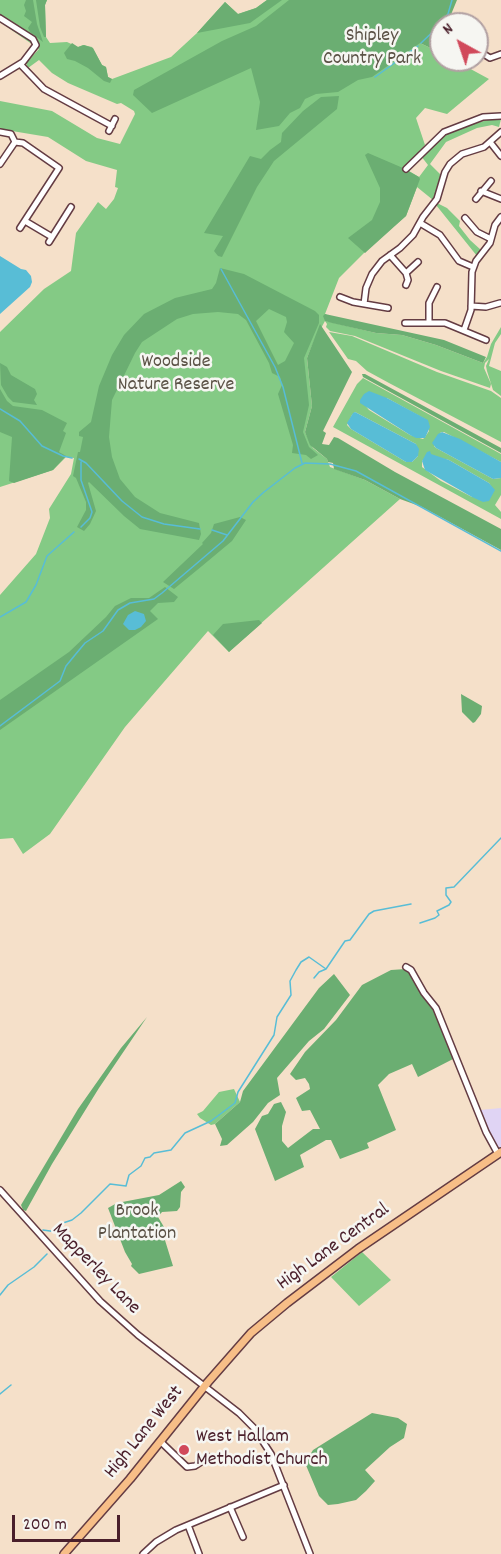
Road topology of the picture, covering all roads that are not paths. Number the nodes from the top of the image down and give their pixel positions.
1 (0, 18) edge
2 (20, 64) junction
3 (0, 76) edge
4 (501, 116) edge
5 (115, 119) dead end
6 (0, 132) edge
7 (501, 132) edge
8 (15, 142) junction
9 (490, 142) junction
10 (501, 156) edge
11 (0, 164) edge
12 (406, 169) dead end
13 (491, 181) dead end
14 (481, 191) junction
15 (476, 199) dead end
16 (501, 199) edge
17 (68, 208) dead end
18 (501, 217) edge
19 (465, 218) dead end
20 (25, 221) junction
21 (420, 223) junction
22 (20, 228) dead end
23 (491, 239) junction
24 (390, 255) junction
25 (418, 262) dead end
26 (473, 267) junction
27 (406, 273) junction
28 (406, 285) dead end
29 (438, 287) dead end
30 (340, 297) dead end
31 (500, 303) edge
32 (364, 304) junction
33 (471, 306) junction
34 (388, 308) dead end
35 (429, 322) junction
36 (405, 323) dead end
37 (464, 330) junction
38 (482, 340) dead end
39 (406, 967) dead end
40 (500, 1153) edge
41 (0, 1190) edge
42 (205, 1386) junction
43 (161, 1442) junction
44 (209, 1457) dead end
45 (284, 1485) junction
46 (230, 1508) junction
47 (188, 1525) junction
48 (242, 1537) dead end
49 (64, 1554) edge
50 (143, 1554) edge
51 (199, 1554) edge
52 (310, 1554) edge

1 - 2 street
2 - 3 street
2 - 5 street
4 - 12 street
6 - 8 street
7 - 9 street
8 - 11 street
8 - 20 street
9 - 10 street
9 - 21 street
13 - 14 street
14 - 15 street
14 - 16 street
17 - 20 street
18 - 23 street
19 - 23 street
20 - 22 street
21 - 24 street
21 - 26 street
23 - 26 street
24 - 27 street
24 - 32 street
25 - 27 street
26 - 33 street
27 - 28 street
29 - 35 street
30 - 32 street
31 - 33 street
32 - 34 street
33 - 37 street
35 - 36 street
35 - 37 street
37 - 38 street
39 - 40 street
40 - 42 main road, High Lane Central
41 - 42 street, Mapperley Lane
42 - 43 main road, High Lane West
42 - 45 street, Mapperley Lane
43 - 44 street
43 - 49 main road, High Lane West
45 - 46 street
45 - 52 street, Mapperley Lane
46 - 47 street
46 - 48 street
47 - 50 street
47 - 51 street

